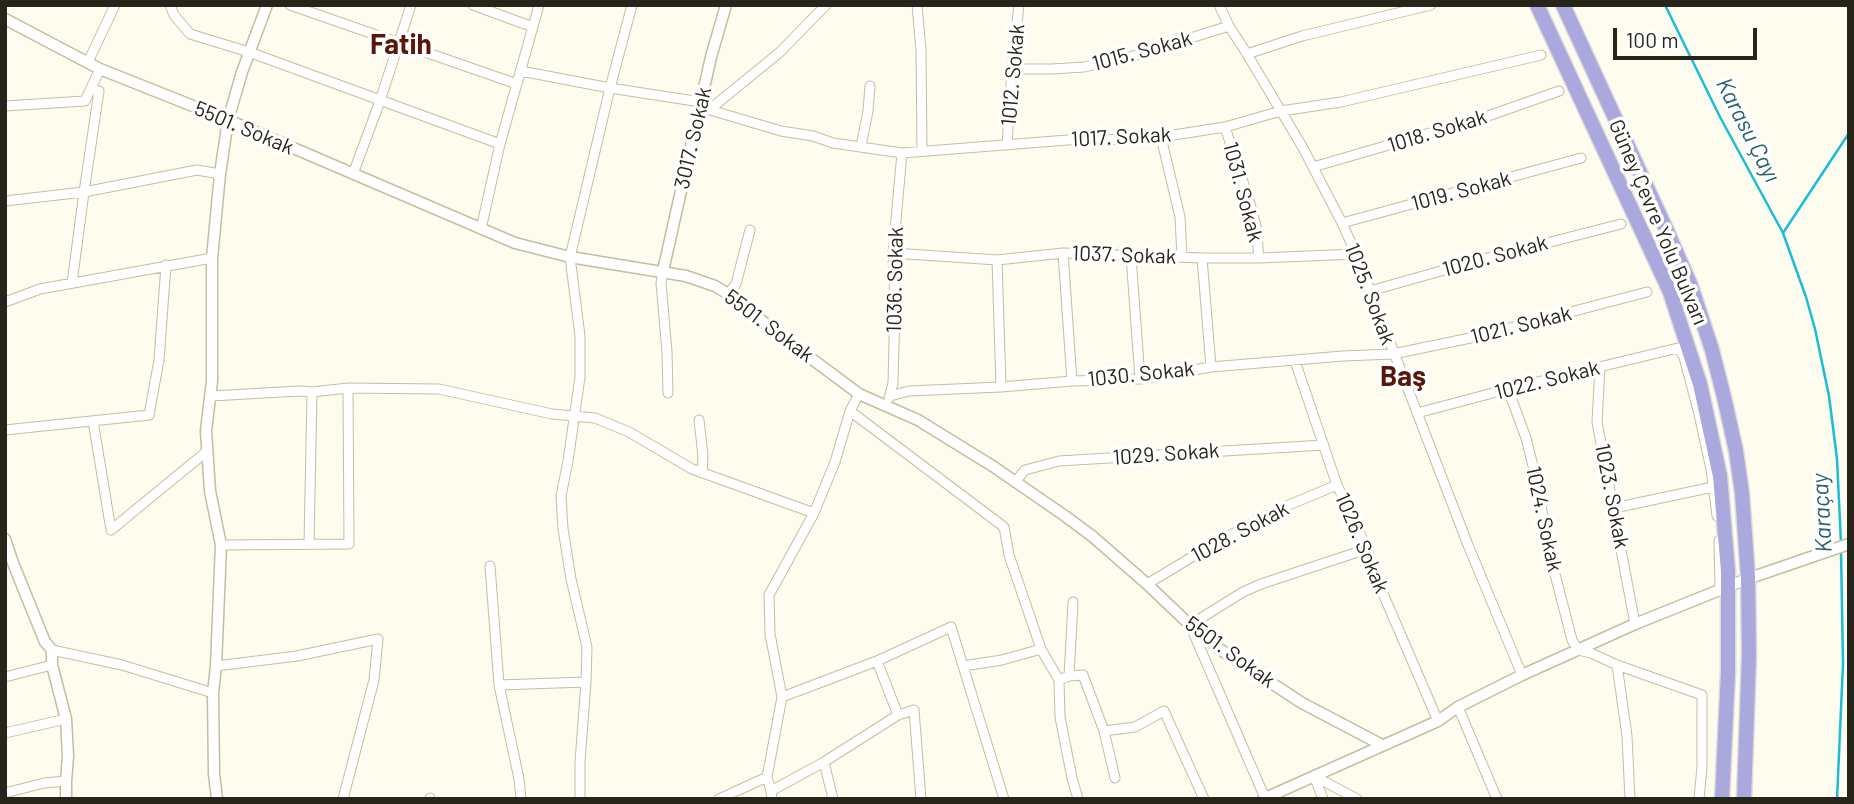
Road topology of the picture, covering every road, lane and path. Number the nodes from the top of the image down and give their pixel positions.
1 (115, 5) edge
2 (170, 5) edge
3 (267, 5) edge
4 (290, 5) edge
5 (411, 5) edge
6 (473, 5) edge
7 (539, 5) edge
8 (632, 5) edge
9 (726, 5) edge
10 (826, 5) edge
11 (917, 5) edge
12 (1019, 5) edge
13 (1220, 5) edge
14 (1431, 5) edge
15 (1537, 5) edge
16 (1563, 5) edge
17 (5, 19) edge
18 (1229, 26) junction
19 (533, 27) junction
20 (398, 42) junction
21 (249, 52) junction
22 (1247, 54) junction
23 (1541, 55) dead end
24 (88, 62) junction
25 (100, 69) junction
26 (1012, 69) junction
27 (521, 71) junction
28 (517, 84) junction
29 (870, 86) dead end
30 (610, 88) junction
31 (91, 89) junction
32 (1559, 91) dead end
33 (380, 101) junction
34 (5, 106) edge
35 (703, 106) junction
36 (1281, 111) junction
37 (228, 120) junction
38 (1225, 127) junction
39 (1161, 137) junction
40 (500, 144) junction
41 (1007, 145) junction
42 (861, 146) junction
43 (922, 150) junction
44 (902, 153) junction
45 (1581, 158) dead end
46 (1313, 167) junction
47 (220, 174) junction
48 (353, 174) junction
49 (84, 192) junction
50 (5, 201) edge
51 (1342, 223) junction
52 (1621, 224) dead end
53 (481, 229) junction
54 (750, 230) dead end
55 (893, 253) junction
56 (1063, 254) junction
57 (1356, 254) junction
58 (1132, 256) junction
59 (570, 257) junction
60 (1182, 257) junction
61 (212, 258) junction
62 (1202, 258) junction
63 (1259, 258) junction
64 (997, 260) junction
65 (166, 265) junction
66 (663, 271) junction
67 (72, 283) junction
68 (1370, 291) junction
69 (1647, 292) dead end
70 (728, 293) junction
71 (5, 302) edge
72 (1393, 354) junction
73 (1295, 361) junction
74 (1210, 367) junction
75 (1600, 367) junction
76 (1140, 379) junction
77 (1072, 381) junction
78 (1001, 387) junction
79 (348, 388) junction
80 (1508, 389) junction
81 (312, 392) junction
82 (668, 393) dead end
83 (859, 394) junction
84 (211, 396) junction
85 (888, 401) junction
86 (850, 411) junction
87 (1417, 413) junction
88 (575, 416) junction
89 (699, 420) dead end
90 (93, 422) junction
91 (5, 430) edge
92 (1324, 445) junction
93 (206, 452) junction
94 (702, 473) junction
95 (1016, 481) junction
96 (1337, 485) junction
97 (1713, 487) junction
98 (1614, 508) junction
99 (814, 513) junction
100 (5, 539) edge
101 (309, 544) junction
102 (1849, 544) edge
103 (221, 545) junction
104 (1367, 549) junction
105 (490, 566) dead end
106 (1747, 579) junction
107 (1147, 584) junction
108 (1724, 588) junction
109 (1073, 602) dead end
110 (1635, 624) junction
111 (1190, 625) junction
112 (1041, 649) junction
113 (52, 650) junction
114 (1578, 650) junction
115 (877, 661) junction
116 (52, 665) junction
117 (216, 666) junction
118 (963, 666) junction
119 (1617, 666) junction
120 (1522, 675) junction
121 (1069, 676) junction
122 (5, 677) edge
123 (1059, 680) junction
124 (586, 682) junction
125 (499, 685) junction
126 (213, 693) junction
127 (782, 698) junction
128 (1458, 707) junction
129 (898, 715) junction
130 (66, 719) junction
131 (1438, 721) junction
132 (1104, 731) junction
133 (5, 733) edge
134 (1382, 745) junction
135 (824, 762) junction
136 (1314, 776) junction
137 (767, 777) junction
138 (1115, 778) dead end
139 (66, 781) junction
140 (5, 793) edge
141 (772, 795) edge
142 (1264, 798) edge
143 (66, 799) edge
144 (218, 799) edge
145 (343, 799) edge
146 (521, 799) edge
147 (580, 799) edge
148 (719, 799) edge
149 (833, 799) edge
150 (921, 799) edge
151 (1004, 799) edge
152 (1079, 799) edge
153 (1204, 799) edge
154 (1323, 799) edge
155 (1357, 799) edge
156 (1497, 799) edge
157 (1630, 799) edge
158 (1699, 799) edge
159 (1722, 799) edge
160 (1744, 799) edge

1 - 24 street
2 - 21 street
3 - 21 street
4 - 20 street
5 - 20 street
6 - 19 street
7 - 19 street
8 - 30 street
9 - 35 street, 3017. Sokak
10 - 35 street
11 - 43 street
12 - 26 street, 1012. Sokak
13 - 18 street, 1025. Sokak
14 - 22 street
15 - 108 highway, Güney Çevre Yolu Bulvarı
16 - 106 highway, Güney Çevre Yolu Bulvarı
17 - 24 street, 5501. Sokak
18 - 22 street, 1025. Sokak
18 - 26 street, 1015. Sokak
19 - 27 street
20 - 28 street
20 - 33 street
21 - 33 street
21 - 37 street
22 - 36 street, 1025. Sokak
23 - 36 street, 1017. Sokak
24 - 25 street, 5501. Sokak
25 - 31 street
25 - 37 street, 5501. Sokak
26 - 41 street, 1012. Sokak
27 - 28 street
27 - 30 street, 1017. Sokak
28 - 40 street
29 - 42 street
30 - 35 street, 1017. Sokak
30 - 59 street
31 - 34 street
31 - 49 street
32 - 46 street, 1018. Sokak
33 - 40 street
33 - 48 street
35 - 42 street, 1017. Sokak
35 - 66 street, 3017. Sokak
36 - 38 street, 1017. Sokak
36 - 46 street, 1025. Sokak
37 - 47 street
37 - 48 street, 5501. Sokak
38 - 39 street, 1017. Sokak
38 - 63 street, 1031. Sokak
39 - 41 street, 1017. Sokak
39 - 60 street
40 - 53 street
41 - 43 street, 1017. Sokak
42 - 44 street, 1017. Sokak
43 - 44 street, 1017. Sokak
44 - 55 street, 1036. Sokak
45 - 51 street, 1019. Sokak
46 - 51 street, 1025. Sokak
47 - 49 street
47 - 61 street
48 - 53 street, 5501. Sokak
49 - 50 street
49 - 67 street
51 - 57 street, 1025. Sokak
52 - 68 street, 1020. Sokak
53 - 59 street, 5501. Sokak
54 - 70 street
55 - 64 street, 1037. Sokak
55 - 85 street, 1036. Sokak
56 - 58 street, 1037. Sokak
56 - 64 street, 1037. Sokak
56 - 77 street
57 - 63 street, 1037. Sokak
57 - 68 street, 1025. Sokak
58 - 60 street, 1037. Sokak
58 - 76 street
59 - 66 street, 5501. Sokak
59 - 88 street
60 - 62 street, 1037. Sokak
61 - 65 street
61 - 84 street
62 - 63 street, 1037. Sokak
62 - 74 street
64 - 78 street
65 - 67 street
65 - 90 street
66 - 70 street, 5501. Sokak
66 - 82 street
67 - 71 street
68 - 72 street, 1025. Sokak
69 - 72 street, 1021. Sokak
70 - 83 street, 5501. Sokak
72 - 73 street, 1030. Sokak
72 - 87 street, 1025. Sokak
73 - 74 street, 1030. Sokak
73 - 92 street, 1026. Sokak
74 - 76 street, 1030. Sokak
75 - 80 street, 1022. Sokak
75 - 97 street, 1022. Sokak
75 - 98 street, 1023. Sokak
76 - 77 street, 1030. Sokak
77 - 78 street, 1030. Sokak
78 - 85 street, 1030. Sokak
79 - 81 street
79 - 88 street
79 - 101 street
80 - 87 street, 1022. Sokak
80 - 114 street, 1024. Sokak
81 - 84 street
81 - 101 street
83 - 85 street, 5501. Sokak
83 - 86 street
84 - 93 street
85 - 95 street, 5501. Sokak
86 - 99 street
86 - 112 street
87 - 120 street, 1025. Sokak
88 - 94 street
88 - 124 street
89 - 94 street
90 - 91 street
90 - 93 street
92 - 95 street, 1029. Sokak
92 - 96 street, 1026. Sokak
93 - 103 street
94 - 99 street
95 - 107 street, 5501. Sokak
96 - 104 street, 1026. Sokak
96 - 107 street, 1028. Sokak
97 - 98 street
97 - 108 street
98 - 110 street, 1023. Sokak
99 - 127 street
100 - 113 street
101 - 103 street
102 - 106 street
103 - 117 street
104 - 111 street
104 - 131 street, 1026. Sokak
105 - 125 street
106 - 108 street
106 - 160 highway, Güney Çevre Yolu Bulvarı
107 - 111 street, 5501. Sokak
108 - 110 street
108 - 159 highway, Güney Çevre Yolu Bulvarı
109 - 121 street
110 - 114 street
111 - 134 street, 5501. Sokak
111 - 142 street
112 - 118 street
112 - 123 street
113 - 116 street
113 - 126 street
114 - 119 street
114 - 120 street
115 - 118 street
115 - 127 street
115 - 129 street
116 - 122 street
116 - 130 street
117 - 126 street
117 - 145 street
118 - 151 street
119 - 157 street
119 - 158 street
120 - 128 street
121 - 123 street
121 - 132 street
123 - 152 street
124 - 125 street
124 - 147 street
125 - 146 street
126 - 144 street
127 - 137 street
128 - 131 street
128 - 156 street
129 - 135 street
129 - 150 street
130 - 133 street
130 - 139 street
131 - 134 street
132 - 138 street
132 - 153 street
134 - 136 street
135 - 141 street
135 - 149 street
136 - 142 street
136 - 154 street
136 - 155 street
137 - 141 street
137 - 148 street
139 - 140 street
139 - 143 street

